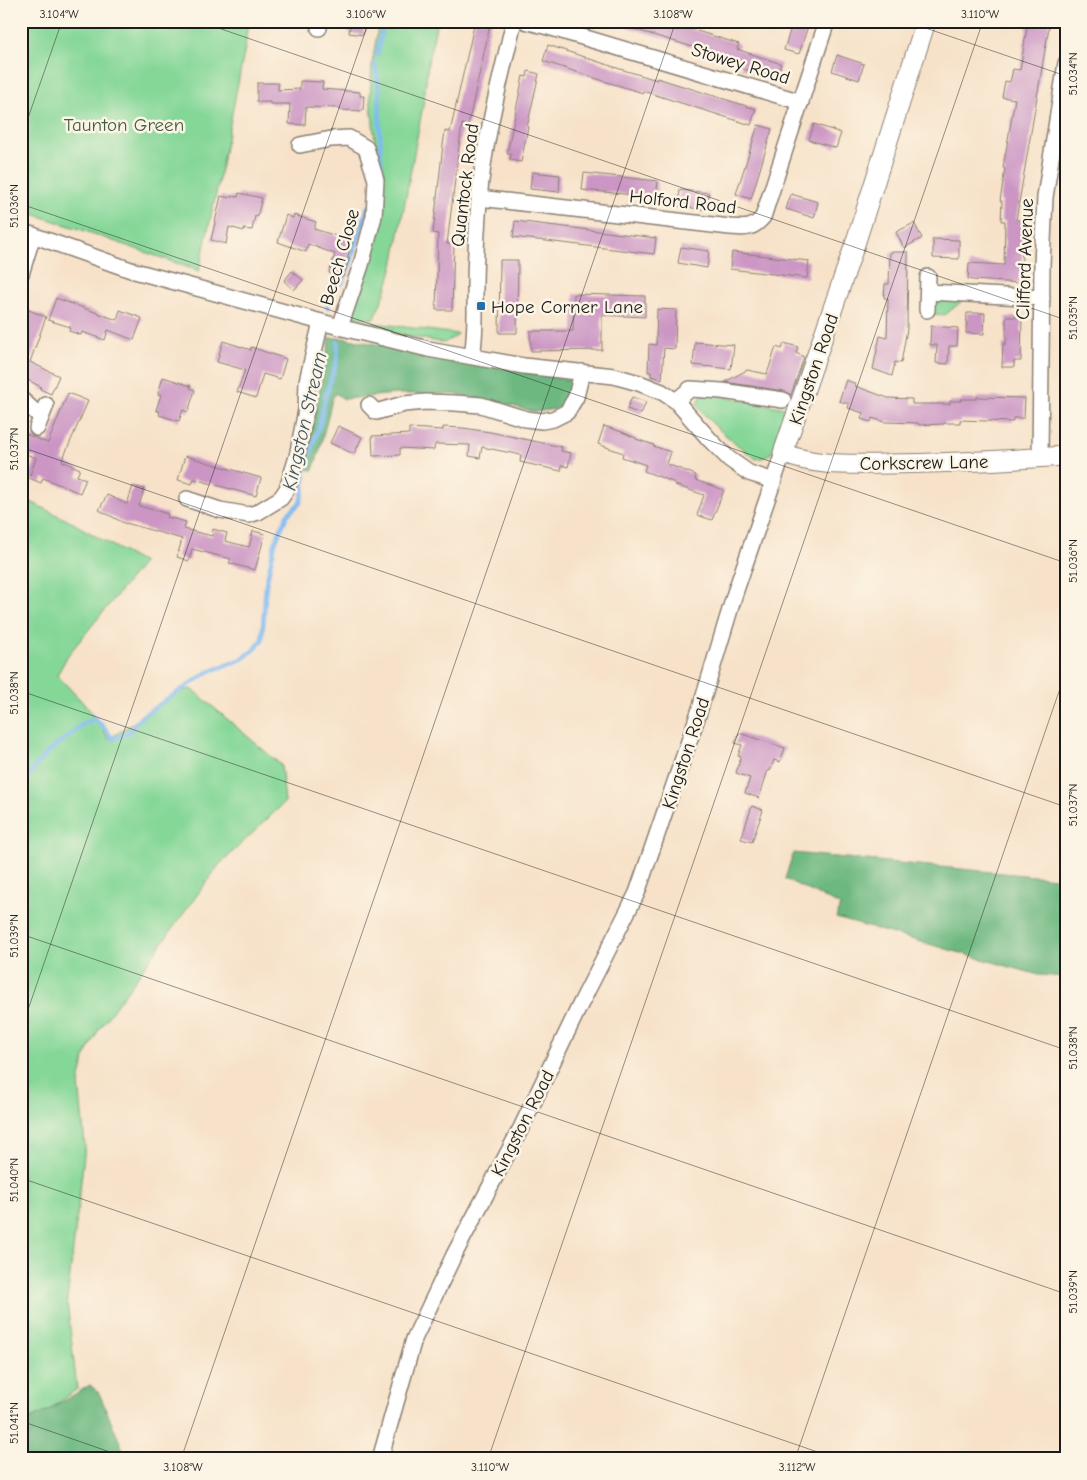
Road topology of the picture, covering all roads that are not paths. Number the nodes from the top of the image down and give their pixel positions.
1 (514, 21) edge
2 (525, 21) edge
3 (828, 21) edge
4 (926, 21) edge
5 (1066, 64) edge
6 (801, 102) junction
7 (300, 145) dead end
8 (480, 198) junction
9 (27, 233) edge
10 (21, 274) edge
11 (928, 277) dead end
12 (928, 292) junction
13 (1042, 298) junction
14 (927, 310) dead end
15 (321, 322) junction
16 (340, 327) junction
17 (472, 356) junction
18 (582, 372) junction
19 (21, 400) edge
20 (783, 400) dead end
21 (676, 401) junction
22 (373, 413) dead end
23 (41, 417) dead end
24 (783, 453) junction
25 (1066, 456) edge
26 (1040, 458) junction
27 (774, 481) junction
28 (187, 499) dead end
29 (380, 1459) edge

1 - 8 street, Quantock Road
2 - 6 street, Stowey Road
3 - 6 street, Holford Road
4 - 24 street, Kingston Road
5 - 13 street, Clifford Avenue
6 - 8 street, Holford Road
7 - 16 street, Beech Close
8 - 17 street, Quantock Road
9 - 10 street
9 - 15 street
11 - 12 street
12 - 13 street
12 - 14 street
13 - 26 street, Clifford Avenue
15 - 16 street
15 - 28 street
16 - 17 street
17 - 18 street
18 - 21 street
18 - 22 street
19 - 23 street
20 - 21 street
21 - 27 street
24 - 26 street, Corkscrew Lane
24 - 27 street, Kingston Road
25 - 26 street, Corkscrew Lane
27 - 29 street, Kingston Road

